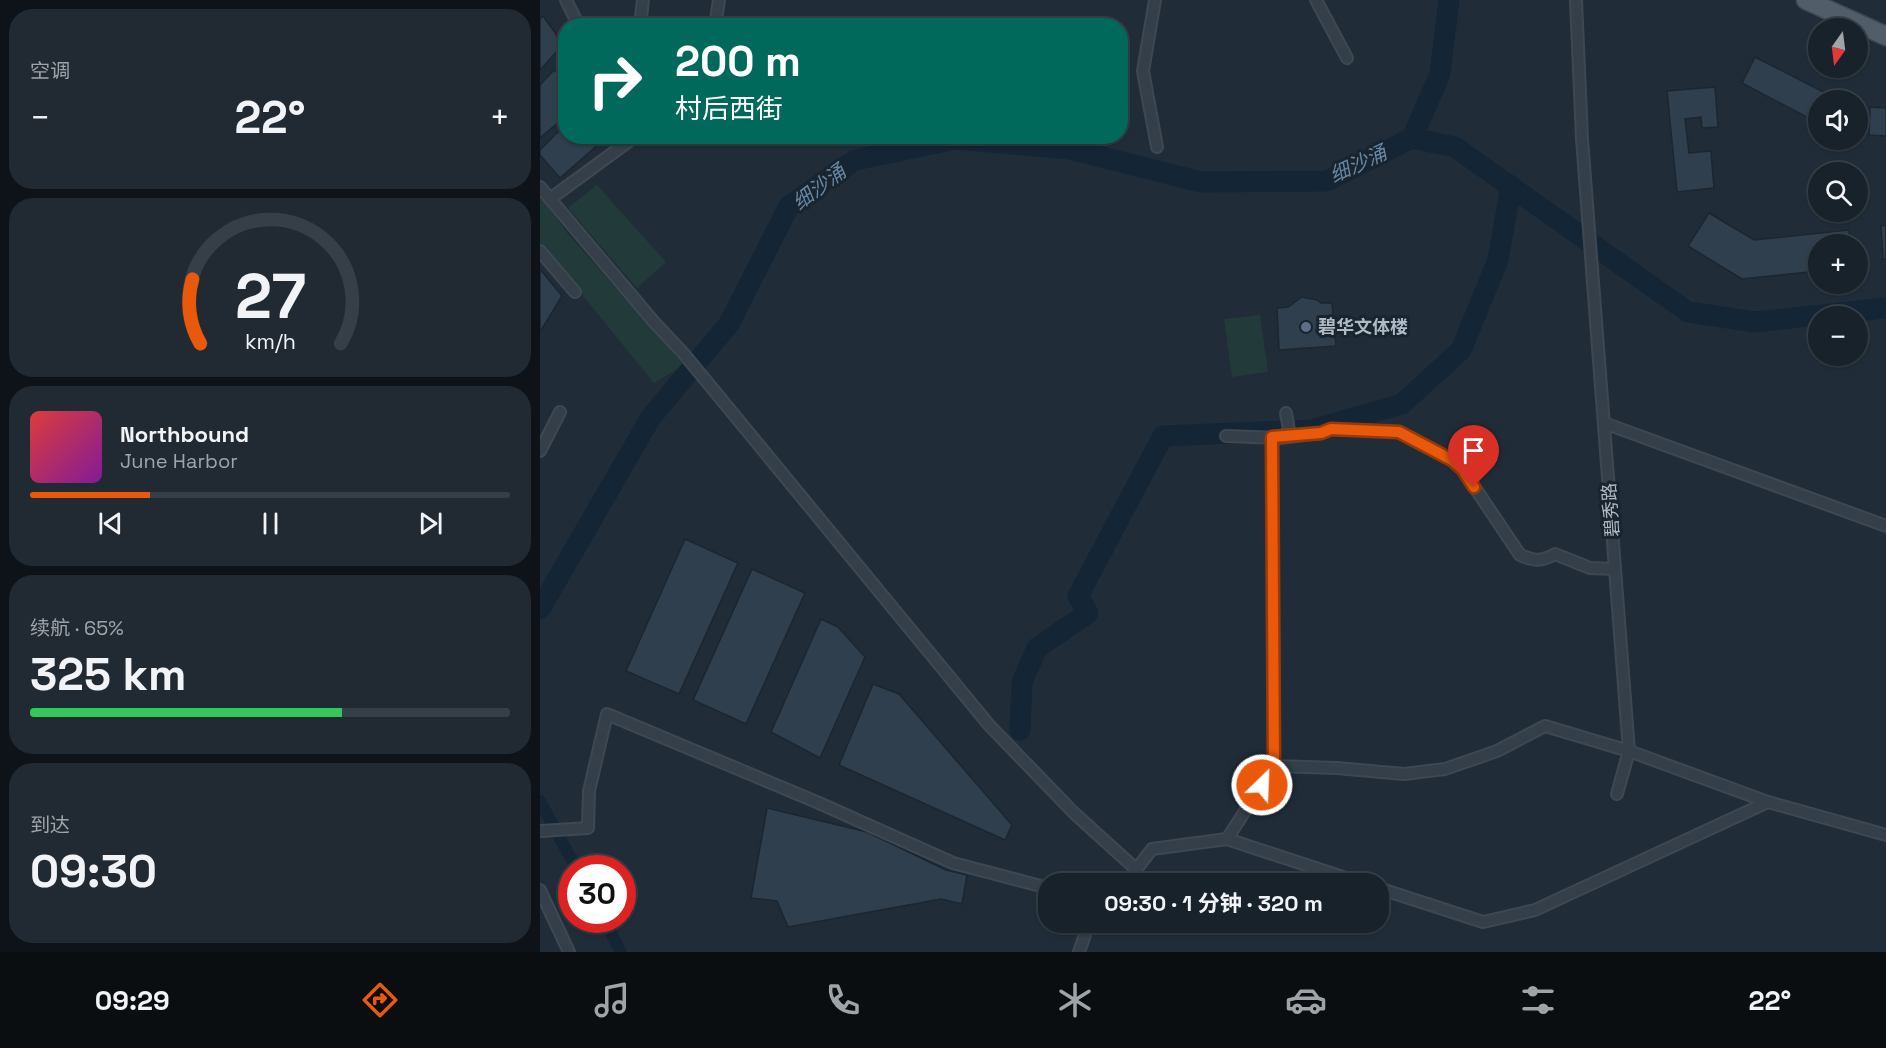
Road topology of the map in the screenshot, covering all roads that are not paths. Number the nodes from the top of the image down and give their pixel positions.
1 (566, 0) edge
2 (643, 0) edge
3 (719, 0) edge
4 (1155, 0) edge
5 (1316, 0) edge
6 (1576, 0) edge
7 (1806, 0) edge
8 (575, 18) edge
9 (641, 18) edge
10 (716, 18) edge
11 (1886, 36) edge
12 (1347, 58) dead end
13 (625, 144) edge
14 (1157, 147) dead end
15 (540, 187) edge
16 (550, 199) junction
17 (540, 250) edge
18 (575, 292) dead end
19 (560, 412) dead end
20 (1286, 413) dead end
21 (1604, 423) junction
22 (1226, 436) dead end
23 (1290, 436) junction
24 (1272, 437) junction
25 (540, 452) edge
26 (1886, 526) edge
27 (1615, 568) junction
28 (1629, 751) junction
29 (1274, 766) junction
30 (1617, 794) dead end
31 (1768, 802) junction
32 (540, 831) edge
33 (1886, 835) edge
34 (1227, 839) junction
35 (1137, 870) junction
36 (1134, 873) edge
37 (1331, 873) edge
38 (1038, 885) edge
39 (540, 890) edge
40 (1389, 892) edge
41 (1087, 933) edge
42 (569, 952) edge
43 (1079, 952) edge

1 - 8 street
2 - 9 street
3 - 10 street
4 - 14 street
5 - 12 street
6 - 21 street, 碧秀路
7 - 11 main road
13 - 16 street
15 - 16 street
16 - 35 street
17 - 18 street
19 - 25 street
20 - 23 street
21 - 26 street
21 - 27 street, 碧秀路
22 - 24 street
23 - 24 street
23 - 27 street
24 - 29 street
27 - 28 street, 碧秀路
28 - 29 street
28 - 30 street, 碧秀路
28 - 31 street
29 - 34 street
31 - 33 street
31 - 40 street
32 - 38 street
34 - 35 street
34 - 37 street
35 - 36 street
39 - 42 street
41 - 43 street

